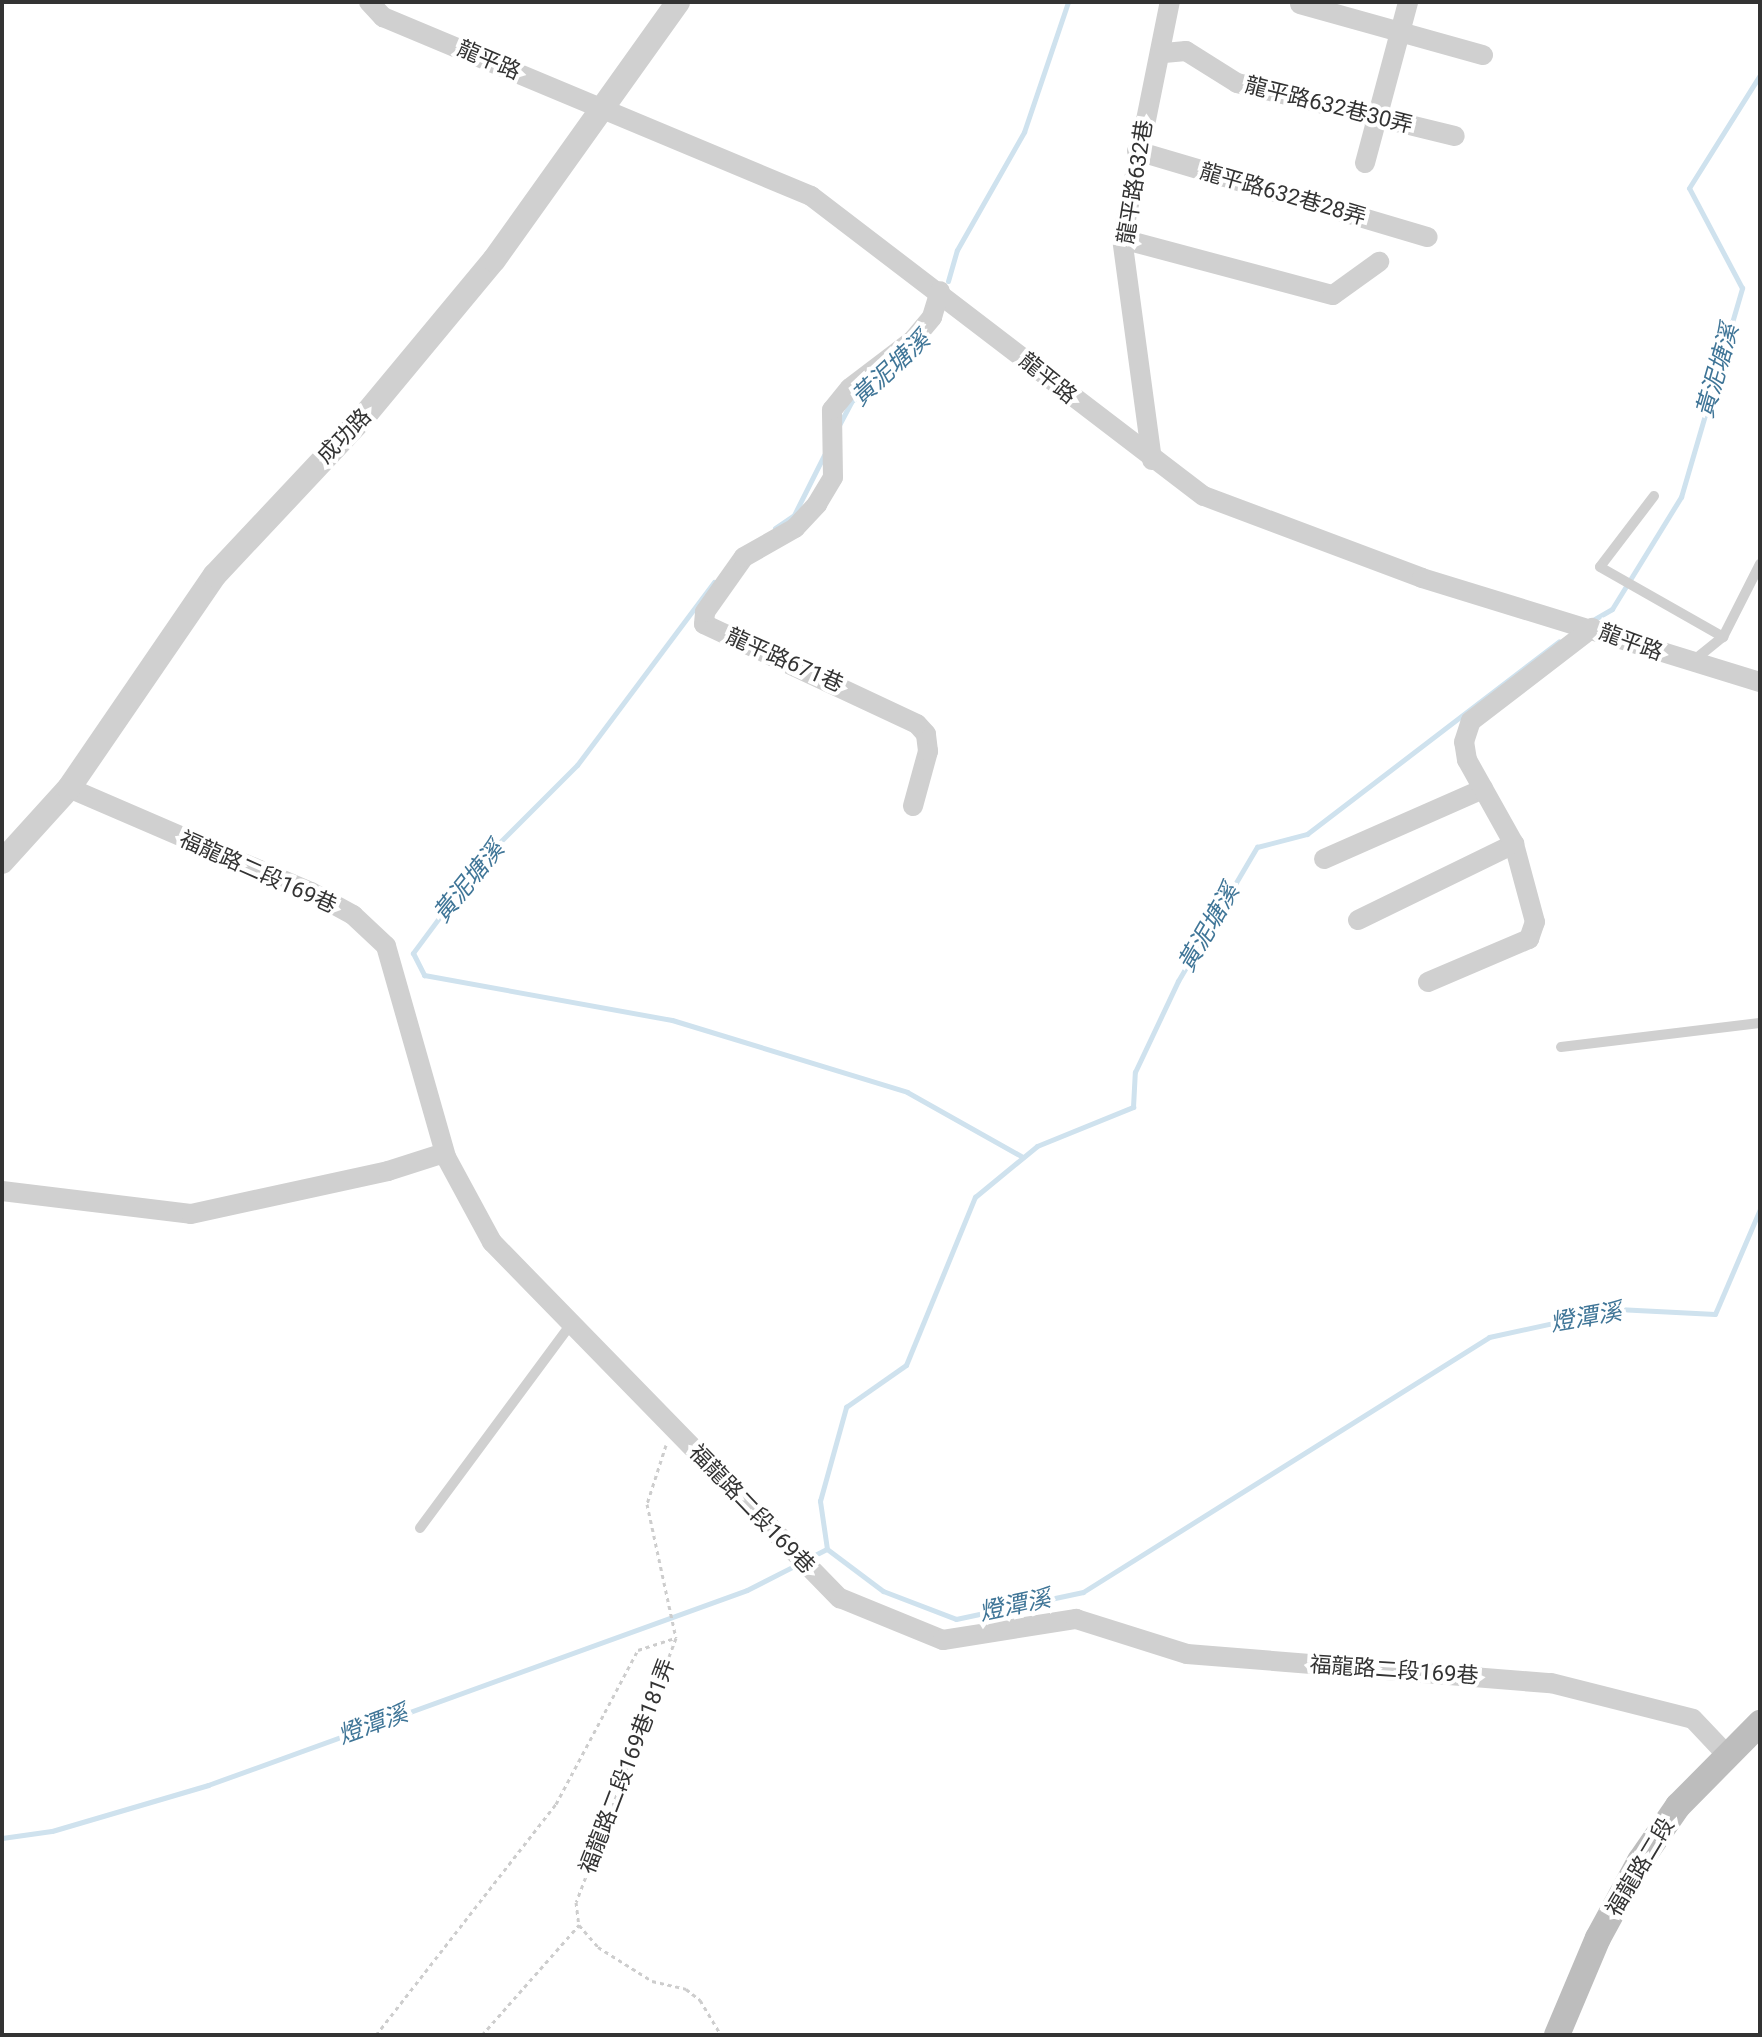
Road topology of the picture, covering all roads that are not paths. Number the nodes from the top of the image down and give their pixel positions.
1 (369, 2) edge
2 (678, 2) edge
3 (1170, 2) edge
4 (1408, 2) edge
5 (1300, 4) dead end
6 (1402, 33) junction
7 (1164, 53) junction
8 (1483, 55) dead end
9 (600, 106) junction
10 (1379, 117) junction
11 (1455, 136) dead end
12 (1137, 151) junction
13 (1365, 163) dead end
14 (1428, 237) dead end
15 (1122, 239) junction
16 (1379, 262) dead end
17 (940, 291) junction
18 (1152, 460) junction
19 (1654, 496) dead end
20 (1760, 564) edge
21 (1592, 628) junction
22 (1723, 637) junction
23 (1691, 662) junction
24 (1760, 682) edge
25 (69, 788) junction
26 (1483, 789) junction
27 (913, 806) dead end
28 (1514, 844) junction
29 (1324, 859) dead end
30 (2, 862) edge
31 (1358, 920) dead end
32 (1428, 982) dead end
33 (1760, 1023) edge
34 (1561, 1047) dead end
35 (444, 1153) junction
36 (2, 1191) edge
37 (570, 1325) junction
38 (420, 1528) dead end
39 (1760, 1723) edge
40 (1725, 1753) junction
41 (1557, 2035) edge

1 - 9 street, 龍平路
2 - 9 street, 成功路
3 - 7 street, 龍平路632巷
4 - 6 street
5 - 6 street
6 - 8 street
6 - 10 street
7 - 10 street, 龍平路632巷30弄
7 - 12 street, 龍平路632巷
9 - 17 street, 龍平路
9 - 25 street, 成功路
10 - 11 street, 龍平路632巷30弄
10 - 13 street
12 - 14 street, 龍平路632巷28弄
12 - 15 street, 龍平路632巷
15 - 16 street
15 - 18 street, 龍平路632巷
17 - 18 street, 龍平路
17 - 27 street, 龍平路671巷
18 - 21 street, 龍平路
19 - 22 lane
20 - 22 lane
21 - 23 street, 龍平路
21 - 26 street
22 - 23 lane
23 - 24 street, 龍平路
25 - 30 street, 成功路
25 - 35 street, 福龍路二段169巷
26 - 28 street
26 - 29 street
28 - 31 street
28 - 32 street
33 - 34 lane
35 - 36 street
35 - 37 street, 福龍路二段169巷
37 - 38 lane
37 - 40 street, 福龍路二段169巷
39 - 40 main road, 福龍路二段
40 - 41 main road, 福龍路二段

